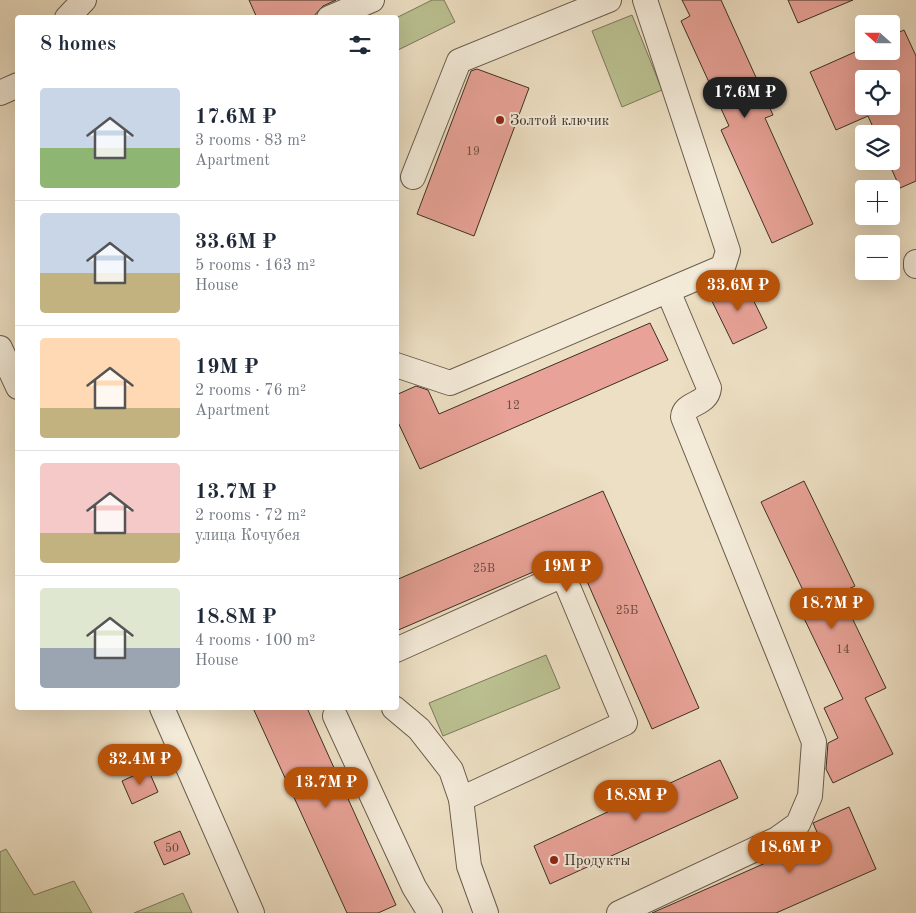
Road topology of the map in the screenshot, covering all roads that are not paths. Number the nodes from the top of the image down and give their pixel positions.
1 (84, 0) edge
2 (372, 0) edge
3 (609, 0) edge
4 (646, 0) edge
5 (70, 15) edge
6 (336, 15) edge
7 (15, 86) edge
8 (0, 93) edge
9 (413, 177) dead end
10 (668, 291) junction
11 (0, 348) edge
12 (399, 366) edge
13 (15, 380) edge
14 (399, 649) edge
15 (163, 710) edge
16 (396, 710) edge
17 (335, 716) dead end
18 (461, 799) junction
19 (252, 913) edge
20 (430, 913) edge
21 (486, 913) edge
22 (619, 913) edge

1 - 5 street
2 - 6 street
3 - 9 street
4 - 10 street
7 - 8 street
10 - 12 street
10 - 22 street
11 - 13 street
14 - 18 street
15 - 19 street
16 - 18 street
17 - 20 street
18 - 21 street

